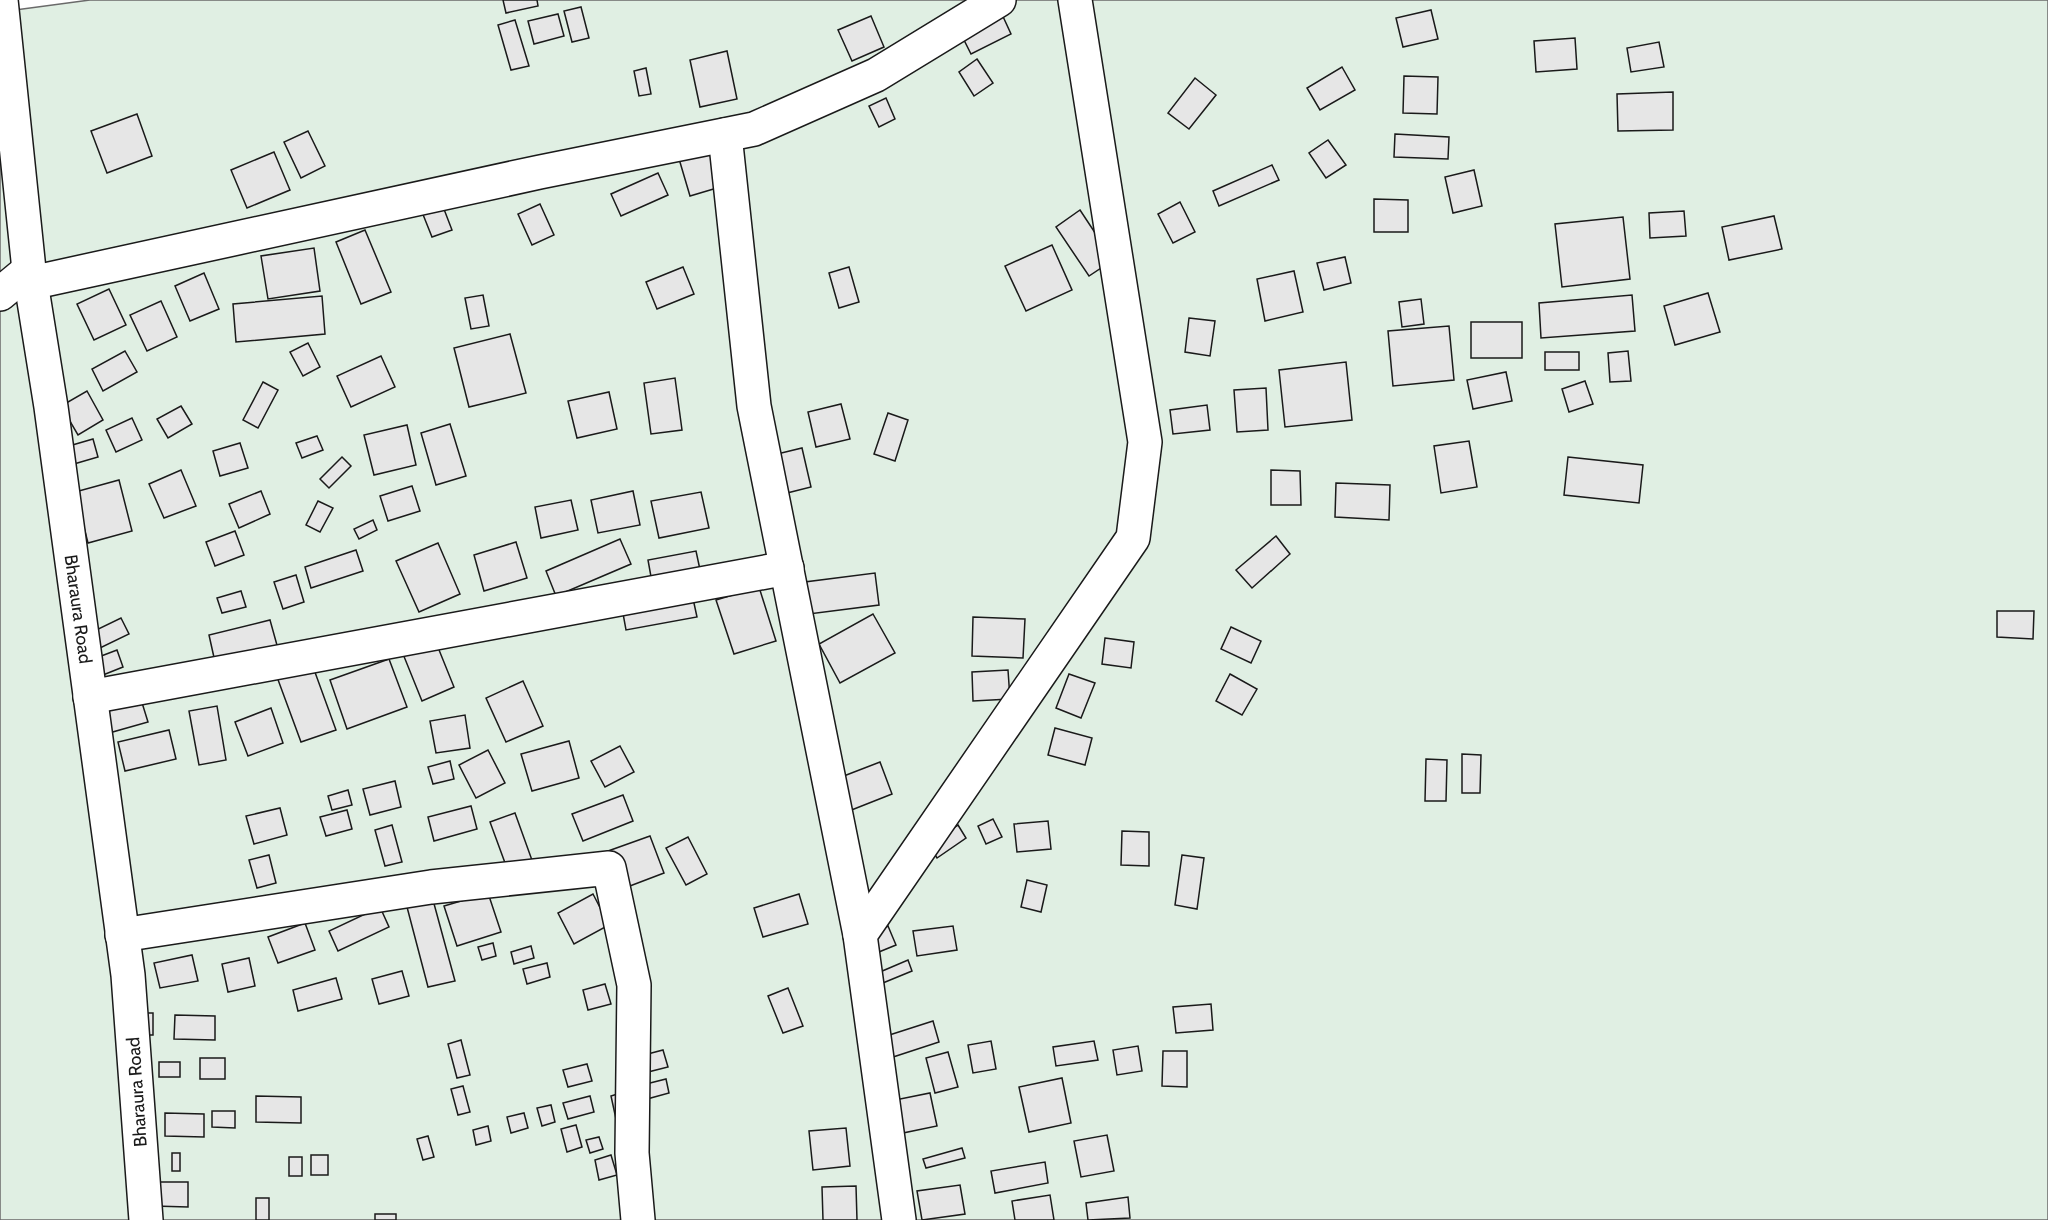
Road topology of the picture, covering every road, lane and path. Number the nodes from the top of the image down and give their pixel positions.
1 (1, 0) edge
2 (999, 0) edge
3 (1075, 0) edge
4 (725, 135) junction
5 (30, 277) junction
6 (0, 294) edge
7 (787, 568) junction
8 (90, 697) junction
9 (122, 935) junction
10 (860, 935) junction
11 (146, 1220) edge
12 (638, 1220) edge
13 (899, 1220) edge

1 - 5 street, Bharaura Road
2 - 4 street
3 - 10 street
4 - 5 street
4 - 7 street
5 - 6 street
5 - 8 street, Bharaura Road
7 - 8 street
7 - 10 street
8 - 9 street, Bharaura Road
9 - 11 street, Bharaura Road
9 - 12 street
10 - 13 street

